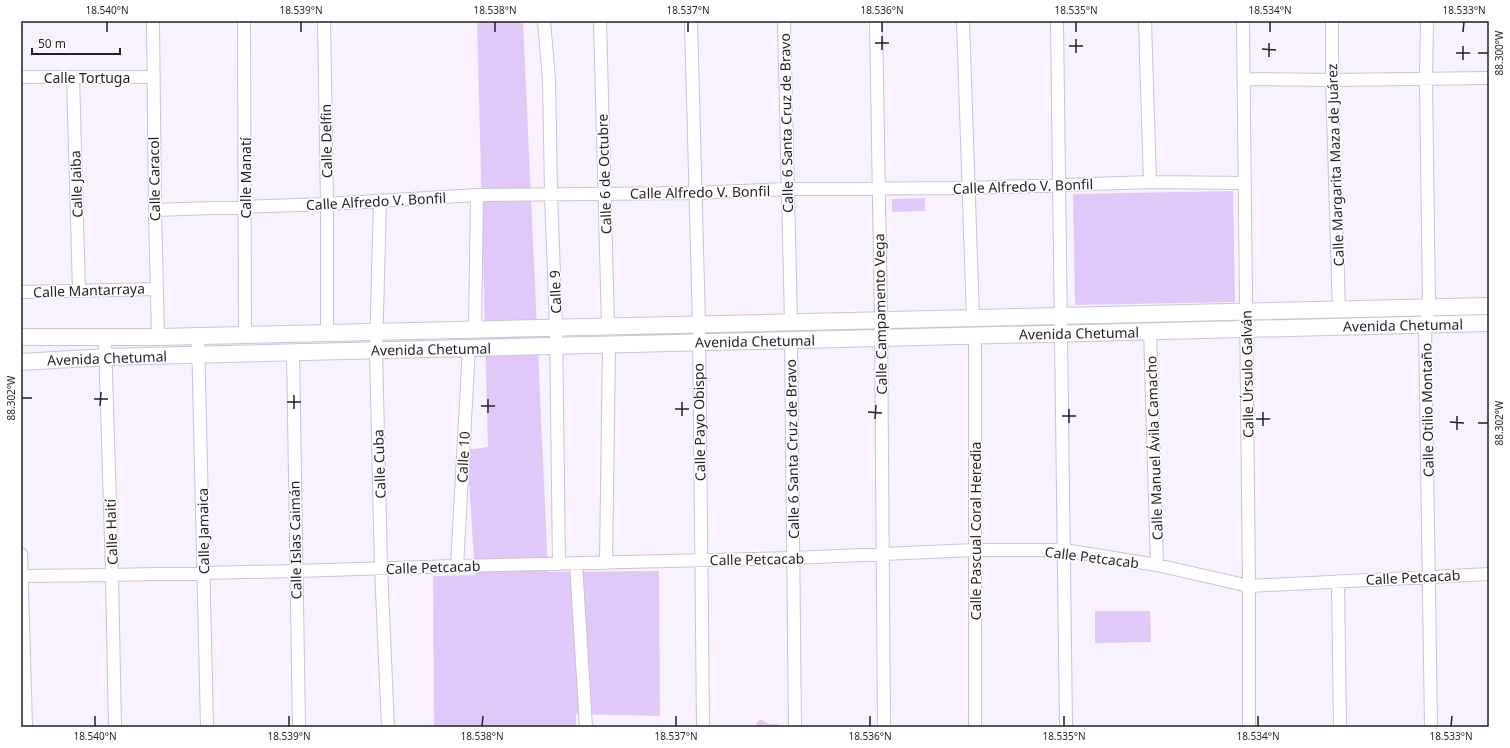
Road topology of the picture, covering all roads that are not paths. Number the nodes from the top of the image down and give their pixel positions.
1 (153, 21) edge
2 (244, 21) edge
3 (324, 21) edge
4 (544, 21) edge
5 (600, 21) edge
6 (691, 21) edge
7 (784, 21) edge
8 (876, 21) edge
9 (963, 21) edge
10 (1057, 21) edge
11 (1145, 21) edge
12 (1242, 21) edge
13 (1332, 21) edge
14 (1427, 21) edge
15 (21, 77) edge
16 (73, 77) junction
17 (153, 77) junction
18 (1244, 78) junction
19 (1489, 78) edge
20 (1426, 79) junction
21 (1332, 80) junction
22 (1150, 182) junction
23 (1244, 183) junction
24 (1059, 185) junction
25 (969, 188) junction
26 (788, 189) junction
27 (878, 189) junction
28 (694, 193) junction
29 (551, 194) junction
30 (605, 194) junction
31 (477, 195) junction
32 (380, 201) junction
33 (327, 204) junction
34 (246, 207) junction
35 (155, 210) junction
36 (156, 289) junction
37 (79, 291) junction
38 (21, 292) edge
39 (1489, 306) edge
40 (1429, 307) junction
41 (1339, 309) junction
42 (1246, 311) junction
43 (1061, 316) junction
44 (973, 318) junction
45 (881, 320) junction
46 (791, 322) junction
47 (1489, 323) edge
48 (698, 324) junction
49 (1425, 325) junction
50 (608, 326) junction
51 (556, 327) junction
52 (475, 329) junction
53 (1246, 329) junction
54 (376, 331) junction
55 (1150, 331) junction
56 (327, 333) junction
57 (1061, 333) junction
58 (246, 334) junction
59 (158, 336) junction
60 (198, 336) junction
61 (975, 336) junction
62 (21, 337) edge
63 (105, 338) junction
64 (881, 338) junction
65 (791, 340) junction
66 (698, 342) junction
67 (609, 345) junction
68 (556, 346) junction
69 (469, 348) junction
70 (376, 350) junction
71 (293, 352) junction
72 (199, 354) junction
73 (106, 357) junction
74 (21, 362) edge
75 (974, 550) junction
76 (1064, 550) junction
77 (21, 554) edge
78 (883, 554) junction
79 (793, 558) junction
80 (701, 560) junction
81 (576, 563) junction
82 (606, 563) junction
83 (559, 564) junction
84 (1157, 565) junction
85 (457, 566) junction
86 (382, 568) junction
87 (295, 571) junction
88 (204, 572) junction
89 (1489, 574) edge
90 (112, 575) junction
91 (21, 576) edge
92 (1429, 577) junction
93 (1338, 581) junction
94 (1249, 586) junction
95 (26, 727) edge
96 (115, 727) edge
97 (208, 727) edge
98 (299, 727) edge
99 (388, 727) edge
100 (586, 727) edge
101 (703, 727) edge
102 (795, 727) edge
103 (884, 727) edge
104 (975, 727) edge
105 (1066, 727) edge
106 (1248, 727) edge
107 (1340, 727) edge
108 (1432, 727) edge

1 - 17 street, Calle Caracol
2 - 34 street, Calle Manatí
3 - 33 street, Calle Delfin
4 - 29 street, Calle 9
5 - 30 street, Calle 6 de Octubre
6 - 28 street, Calle Payo Obispo
7 - 26 street, Calle 6 Santa Cruz de Bravo
8 - 27 street, Calle Campamento Vega
9 - 25 street
10 - 24 street
11 - 22 street
12 - 18 street, Calle Úrsulo Galván
13 - 21 street, Calle Margarita Maza de Juárez
14 - 20 street, Calle Otilio Montaño
15 - 16 street, Calle Tortuga
16 - 17 street, Calle Tortuga
16 - 37 street, Calle Jaiba
17 - 35 street, Calle Caracol
18 - 21 street
18 - 23 street, Calle Úrsulo Galván
19 - 20 street
20 - 21 street
20 - 40 street, Calle Otilio Montaño
21 - 41 street, Calle Margarita Maza de Juárez
22 - 23 street, Calle Alfredo V. Bonfil
22 - 24 street, Calle Alfredo V. Bonfil
23 - 42 street, Calle Úrsulo Galván
24 - 25 street, Calle Alfredo V. Bonfil
24 - 43 street
25 - 27 street, Calle Alfredo V. Bonfil
25 - 44 street
26 - 27 street, Calle Alfredo V. Bonfil
26 - 28 street, Calle Alfredo V. Bonfil
26 - 46 street, Calle 6 Santa Cruz de Bravo
27 - 45 street, Calle Campamento Vega
28 - 30 street, Calle Alfredo V. Bonfil
28 - 48 street, Calle Payo Obispo
29 - 30 street, Calle Alfredo V. Bonfil
29 - 31 street, Calle Alfredo V. Bonfil
29 - 51 street, Calle 9
30 - 50 street, Calle 6 de Octubre
31 - 32 street, Calle Alfredo V. Bonfil
31 - 52 street
32 - 33 street, Calle Alfredo V. Bonfil
32 - 54 street, Calle Cuba
33 - 34 street, Calle Alfredo V. Bonfil
33 - 56 street, Calle Delfin
34 - 35 street, Calle Alfredo V. Bonfil
34 - 58 street, Calle Manatí
35 - 36 street, Calle Caracol
36 - 37 street, Calle Mantarraya
36 - 59 street, Calle Caracol
37 - 38 street, Calle Mantarraya
39 - 40 main road, Avenida Chetumal
40 - 41 main road, Avenida Chetumal
40 - 49 street, Calle Otilio Montaño
41 - 42 main road, Avenida Chetumal
42 - 43 main road, Avenida Chetumal
42 - 53 street, Calle Úrsulo Galván
43 - 44 main road, Avenida Chetumal
43 - 57 street
44 - 45 main road, Avenida Chetumal
45 - 46 main road, Avenida Chetumal
45 - 64 street, Calle Campamento Vega
46 - 48 main road, Avenida Chetumal
47 - 49 main road, Avenida Chetumal
48 - 50 main road, Avenida Chetumal
48 - 66 street, Calle Payo Obispo
49 - 53 main road, Avenida Chetumal
49 - 92 street, Calle Otilio Montaño
50 - 51 main road, Avenida Chetumal
51 - 52 main road, Avenida Chetumal
51 - 68 street, Calle 9
52 - 54 main road, Avenida Chetumal
53 - 55 main road, Avenida Chetumal
53 - 94 street, Calle Úrsulo Galván
54 - 56 main road, Avenida Chetumal
54 - 70 street, Calle Cuba
55 - 57 main road, Avenida Chetumal
55 - 84 street, Calle Manuel Ávila Camacho
56 - 58 main road, Avenida Chetumal
57 - 61 main road, Avenida Chetumal
57 - 76 street
58 - 60 main road, Avenida Chetumal
59 - 60 main road, Avenida Chetumal
59 - 63 main road, Avenida Chetumal
60 - 72 street, Calle Jamaica
61 - 64 main road, Avenida Chetumal
61 - 75 street, Calle Pascual Coral Heredia
62 - 63 main road, Avenida Chetumal
63 - 73 street, Calle Haití
64 - 65 main road, Avenida Chetumal
64 - 78 street, Calle Campamento Vega
65 - 66 main road, Avenida Chetumal
65 - 79 street, Calle 6 Santa Cruz de Bravo
66 - 67 main road, Avenida Chetumal
66 - 80 street, Calle Payo Obispo
67 - 68 main road, Avenida Chetumal
67 - 82 street
68 - 69 main road, Avenida Chetumal
68 - 83 street, Calle 9
69 - 70 main road, Avenida Chetumal
69 - 85 street, Calle 10
70 - 71 main road, Avenida Chetumal
70 - 86 street, Calle Cuba
71 - 72 main road, Avenida Chetumal
71 - 87 street, Calle Islas Caimán
72 - 73 main road, Avenida Chetumal
72 - 88 street, Calle Jamaica
73 - 74 main road, Avenida Chetumal
73 - 90 street, Calle Haití
75 - 76 street, Calle Petcacab
75 - 78 street, Calle Petcacab
75 - 104 street, Calle Pascual Coral Heredia
76 - 84 street, Calle Petcacab
76 - 105 street
77 - 91 street
78 - 79 street, Calle Petcacab
78 - 103 street, Calle Campamento Vega
79 - 80 street, Calle Petcacab
79 - 102 street, Calle 6 Santa Cruz de Bravo
80 - 82 street, Calle Petcacab
80 - 101 street, Calle Payo Obispo
81 - 82 street, Calle Petcacab
81 - 83 street, Calle Petcacab
81 - 100 street
83 - 85 street, Calle Petcacab
84 - 94 street, Calle Petcacab
85 - 86 street, Calle Petcacab
86 - 87 street, Calle Petcacab
86 - 99 street, Calle Cuba
87 - 88 street, Calle Petcacab
87 - 98 street, Calle Islas Caimán
88 - 90 street, Calle Petcacab
88 - 97 street, Calle Jamaica
89 - 92 street, Calle Petcacab
90 - 91 street, Calle Petcacab
90 - 96 street, Calle Haití
91 - 95 street
92 - 93 street, Calle Petcacab
92 - 108 street, Calle Otilio Montaño
93 - 94 street, Calle Petcacab
93 - 107 street
94 - 106 street, Calle Úrsulo Galván

